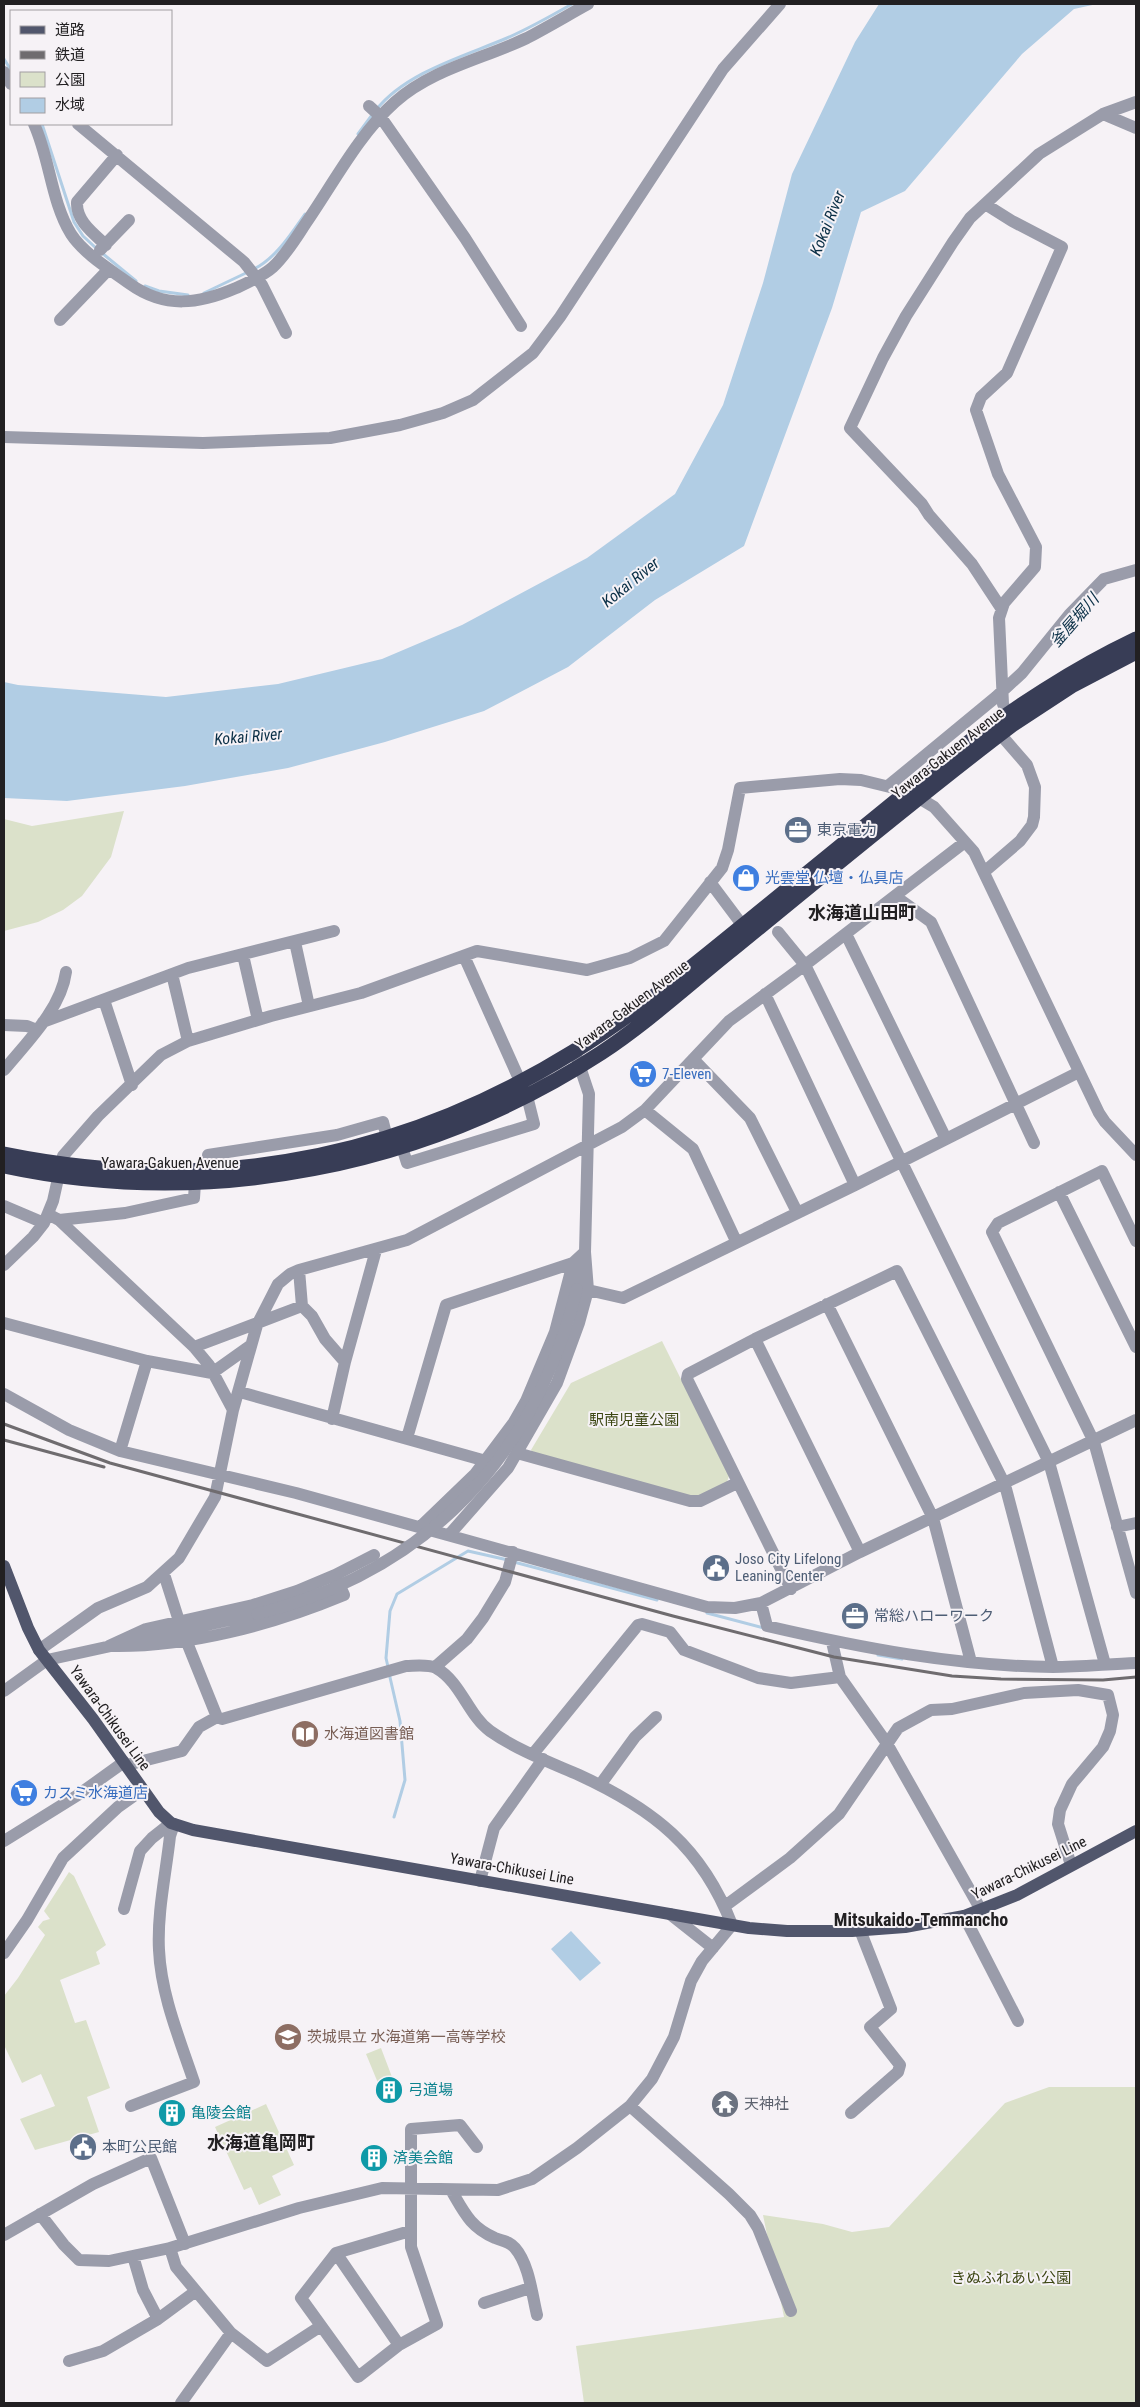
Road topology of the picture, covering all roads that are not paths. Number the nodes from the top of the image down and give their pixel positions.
1 (588, 4) edge
2 (780, 4) edge
3 (1136, 102) edge
4 (374, 111) junction
5 (1103, 114) junction
6 (34, 125) edge
7 (79, 125) edge
8 (1136, 128) edge
9 (116, 155) junction
10 (985, 204) junction
11 (129, 220) dead end
12 (99, 250) junction
13 (109, 269) junction
14 (253, 274) junction
15 (60, 320) dead end
16 (521, 326) dead end
17 (286, 333) dead end
18 (4, 437) edge
19 (1136, 570) edge
20 (1001, 608) junction
21 (1136, 638) edge
22 (1136, 652) edge
23 (1002, 692) junction
24 (1009, 720) junction
25 (996, 729) junction
26 (888, 786) junction
27 (913, 795) junction
28 (965, 842) junction
29 (984, 872) junction
30 (710, 882) junction
31 (894, 896) junction
32 (742, 926) junction
33 (334, 931) dead end
34 (778, 932) dead end
35 (846, 934) junction
36 (296, 942) junction
37 (242, 955) junction
38 (464, 956) junction
39 (805, 965) junction
40 (66, 972) dead end
41 (172, 974) junction
42 (765, 994) junction
43 (104, 1000) junction
44 (309, 1006) junction
45 (258, 1020) junction
46 (4, 1025) edge
47 (40, 1026) junction
48 (188, 1042) junction
49 (574, 1052) junction
50 (693, 1059) junction
51 (580, 1066) junction
52 (4, 1070) edge
53 (1079, 1072) junction
54 (520, 1081) junction
55 (132, 1084) junction
56 (526, 1096) junction
57 (1017, 1104) junction
58 (645, 1110) junction
59 (387, 1138) junction
60 (946, 1139) junction
61 (289, 1144) junction
62 (1034, 1144) dead end
63 (588, 1146) junction
64 (402, 1147) junction
65 (4, 1154) edge
66 (1136, 1155) edge
67 (901, 1162) junction
68 (4, 1166) edge
69 (293, 1167) junction
70 (59, 1170) junction
71 (209, 1170) junction
72 (195, 1183) junction
73 (855, 1185) junction
74 (1059, 1192) junction
75 (4, 1206) edge
76 (797, 1212) junction
77 (50, 1219) junction
78 (736, 1241) junction
79 (1136, 1241) edge
80 (376, 1250) junction
81 (585, 1252) junction
82 (573, 1263) junction
83 (4, 1265) edge
84 (299, 1270) junction
85 (583, 1289) junction
86 (827, 1304) junction
87 (302, 1306) junction
88 (4, 1323) edge
89 (257, 1324) junction
90 (755, 1339) junction
91 (250, 1346) junction
92 (194, 1347) junction
93 (1136, 1347) edge
94 (147, 1360) junction
95 (345, 1362) junction
96 (212, 1373) junction
97 (240, 1392) junction
98 (4, 1394) edge
99 (233, 1410) junction
100 (332, 1419) junction
101 (1136, 1420) edge
102 (408, 1438) junction
103 (1094, 1442) junction
104 (120, 1451) junction
105 (515, 1456) junction
106 (486, 1461) junction
107 (1049, 1462) junction
108 (222, 1474) junction
109 (737, 1483) junction
110 (1005, 1485) junction
111 (933, 1518) junction
112 (1136, 1523) edge
113 (420, 1527) junction
114 (1117, 1527) junction
115 (449, 1535) junction
116 (513, 1552) junction
117 (860, 1552) junction
118 (374, 1555) dead end
119 (4, 1566) edge
120 (164, 1574) junction
121 (334, 1575) junction
122 (7, 1585) edge
123 (790, 1589) junction
124 (1136, 1594) edge
125 (760, 1603) junction
126 (179, 1621) junction
127 (186, 1640) junction
128 (832, 1642) junction
129 (108, 1646) junction
130 (43, 1655) junction
131 (971, 1662) junction
132 (1136, 1663) edge
133 (1105, 1664) junction
134 (435, 1667) junction
135 (1053, 1667) junction
136 (840, 1677) junction
137 (4, 1691) edge
138 (656, 1716) dead end
139 (217, 1717) junction
140 (886, 1742) junction
141 (538, 1757) junction
142 (125, 1764) junction
143 (600, 1785) junction
144 (142, 1790) junction
145 (173, 1824) junction
146 (1136, 1831) edge
147 (4, 1841) edge
148 (1071, 1865) junction
149 (480, 1881) junction
150 (725, 1906) junction
151 (124, 1909) dead end
152 (981, 1910) junction
153 (668, 1913) junction
154 (964, 1916) junction
155 (732, 1925) junction
156 (860, 1930) junction
157 (712, 1948) junction
158 (4, 1953) edge
159 (1018, 2020) dead end
160 (131, 2106) dead end
161 (630, 2106) junction
162 (852, 2113) dead end
163 (477, 2147) dead end
164 (412, 2187) junction
165 (452, 2190) junction
166 (40, 2214) junction
167 (410, 2231) junction
168 (4, 2235) edge
169 (185, 2244) junction
170 (170, 2248) junction
171 (336, 2253) junction
172 (133, 2256) junction
173 (530, 2288) junction
174 (196, 2291) junction
175 (484, 2303) dead end
176 (791, 2311) dead end
177 (537, 2315) dead end
178 (158, 2319) junction
179 (321, 2326) junction
180 (231, 2333) junction
181 (399, 2345) junction
182 (69, 2361) dead end
183 (181, 2403) edge

1 - 4 street
2 - 18 street
3 - 5 street
4 - 14 street
4 - 16 street
5 - 8 street
5 - 10 street
6 - 12 street
7 - 9 street
9 - 12 street
9 - 14 street
10 - 20 street
10 - 20 street
11 - 12 street
12 - 13 street
13 - 14 street
13 - 15 street
14 - 17 street
19 - 23 street
20 - 23 street
21 - 24 highway, Yawara-Gakuen Avenue
22 - 24 highway, Yawara-Gakuen Avenue
23 - 24 street
23 - 26 street
24 - 25 highway, Yawara-Gakuen Avenue
25 - 27 highway, Yawara-Gakuen Avenue
25 - 29 street
26 - 27 street
26 - 30 street
27 - 28 street
27 - 32 highway, Yawara-Gakuen Avenue
27 - 51 highway, Yawara-Gakuen Avenue
28 - 29 street
28 - 31 street
29 - 53 street
30 - 32 street
30 - 38 street
31 - 35 street
31 - 57 street
32 - 49 highway, Yawara-Gakuen Avenue
33 - 36 street
34 - 39 street
35 - 39 street
35 - 60 street
36 - 37 street
36 - 44 street
37 - 41 street
37 - 45 street
38 - 44 street
38 - 54 street
39 - 42 street
39 - 67 street
40 - 47 street
41 - 43 street
41 - 48 street
42 - 50 street
42 - 73 street
43 - 47 street
43 - 55 street
44 - 45 street
45 - 48 street
46 - 47 street
47 - 52 street
48 - 55 street
49 - 51 street
49 - 54 highway, Yawara-Gakuen Avenue
50 - 58 street
50 - 76 street
51 - 56 highway, Yawara-Gakuen Avenue
51 - 63 street
53 - 57 street
53 - 66 street
54 - 59 highway, Yawara-Gakuen Avenue
55 - 70 street
56 - 64 highway, Yawara-Gakuen Avenue
56 - 64 street
57 - 60 street
57 - 62 street
58 - 63 street
58 - 78 street
59 - 61 street
59 - 69 highway, Yawara-Gakuen Avenue
60 - 67 street
61 - 69 street
61 - 71 street
63 - 80 street
63 - 81 street
64 - 69 highway, Yawara-Gakuen Avenue
65 - 70 highway, Yawara-Gakuen Avenue
67 - 73 street
67 - 107 street
68 - 70 highway, Yawara-Gakuen Avenue
69 - 71 highway, Yawara-Gakuen Avenue
69 - 72 highway, Yawara-Gakuen Avenue
70 - 71 highway, Yawara-Gakuen Avenue
70 - 72 highway, Yawara-Gakuen Avenue
70 - 77 street
72 - 77 street
73 - 76 street
74 - 79 street
74 - 93 street
74 - 103 street
75 - 77 street
76 - 78 street
77 - 83 street
77 - 92 street
78 - 85 street
80 - 84 street
80 - 95 street
81 - 82 street
81 - 85 street
82 - 102 street
82 - 106 street
84 - 87 street
84 - 89 street
85 - 105 street
85 - 129 street, bridge
86 - 90 street
86 - 110 street
86 - 111 street
87 - 89 street
87 - 95 street
88 - 94 street
89 - 91 street
89 - 92 street
90 - 109 street
90 - 117 street
91 - 96 street
91 - 97 street
92 - 96 street
94 - 96 street
94 - 104 street
95 - 100 street
96 - 99 street
97 - 99 street
97 - 100 street
98 - 104 street
99 - 108 street
100 - 102 street
101 - 103 street
102 - 106 street
103 - 107 street
103 - 114 street
104 - 108 street
105 - 106 street
105 - 109 street
105 - 115 street
106 - 113 street
107 - 110 street
107 - 133 street
108 - 113 street
108 - 120 street
109 - 123 street
110 - 111 street
110 - 135 street
111 - 117 street
111 - 131 street
112 - 114 street
113 - 115 street
114 - 124 street
115 - 116 street
116 - 125 street
116 - 134 street
117 - 123 street
118 - 121 street
119 - 122 main road, Yawara-Chikusei Line
120 - 126 street
120 - 130 street
121 - 126 street
121 - 127 street
122 - 130 main road, Yawara-Chikusei Line
123 - 125 street
125 - 128 street
126 - 129 street
127 - 129 street
127 - 139 street
128 - 131 street
128 - 136 street
129 - 130 street
130 - 137 street
130 - 142 main road, Yawara-Chikusei Line
131 - 135 street
132 - 133 street
133 - 135 street
134 - 139 street
134 - 141 street
136 - 140 street
136 - 141 street
138 - 143 street
139 - 142 street
140 - 148 street
140 - 150 street
140 - 152 street
141 - 143 street
141 - 149 street
142 - 144 main road, Yawara-Chikusei Line
142 - 147 street
143 - 150 street
144 - 145 main road, Yawara-Chikusei Line
144 - 158 street
145 - 149 main road, Yawara-Chikusei Line
145 - 151 street
145 - 160 street
146 - 148 main road, Yawara-Chikusei Line
148 - 152 main road, Yawara-Chikusei Line
149 - 153 main road, Yawara-Chikusei Line
150 - 155 street
152 - 154 main road, Yawara-Chikusei Line
153 - 155 main road, Yawara-Chikusei Line
153 - 157 street
154 - 156 main road, Yawara-Chikusei Line
154 - 159 street
155 - 156 main road, Yawara-Chikusei Line
155 - 157 street
156 - 162 street
157 - 161 street
161 - 165 street
161 - 176 street
163 - 164 street
164 - 165 street
164 - 167 street
164 - 169 street
165 - 173 street
166 - 168 street
166 - 169 street
166 - 172 street
167 - 171 street
167 - 181 street
169 - 170 street
170 - 172 street
170 - 174 street
171 - 179 street
171 - 181 street
172 - 178 street
173 - 175 street
173 - 177 street
174 - 178 street
174 - 180 street
178 - 182 street
179 - 180 street
179 - 181 street
180 - 183 street

